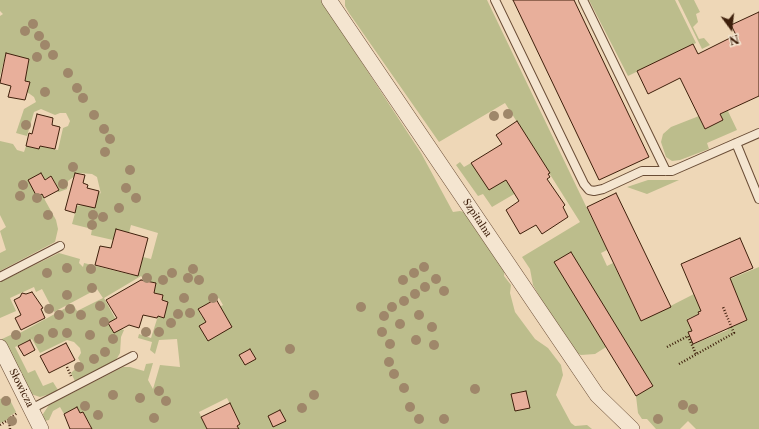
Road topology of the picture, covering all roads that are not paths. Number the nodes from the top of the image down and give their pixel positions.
1 (331, 0) edge
2 (494, 0) edge
3 (583, 0) edge
4 (759, 132) edge
5 (736, 143) junction
6 (666, 171) junction
7 (759, 199) edge
8 (60, 246) dead end
9 (0, 277) edge
10 (0, 347) edge
11 (133, 356) dead end
12 (31, 408) junction
13 (41, 429) edge
14 (632, 429) edge

1 - 14 street, Szpitalna
2 - 6 lane
3 - 6 lane
4 - 5 lane
5 - 6 lane
5 - 7 lane
8 - 9 lane
10 - 12 street, Słowicza
11 - 12 lane
12 - 13 street, Słowicza

